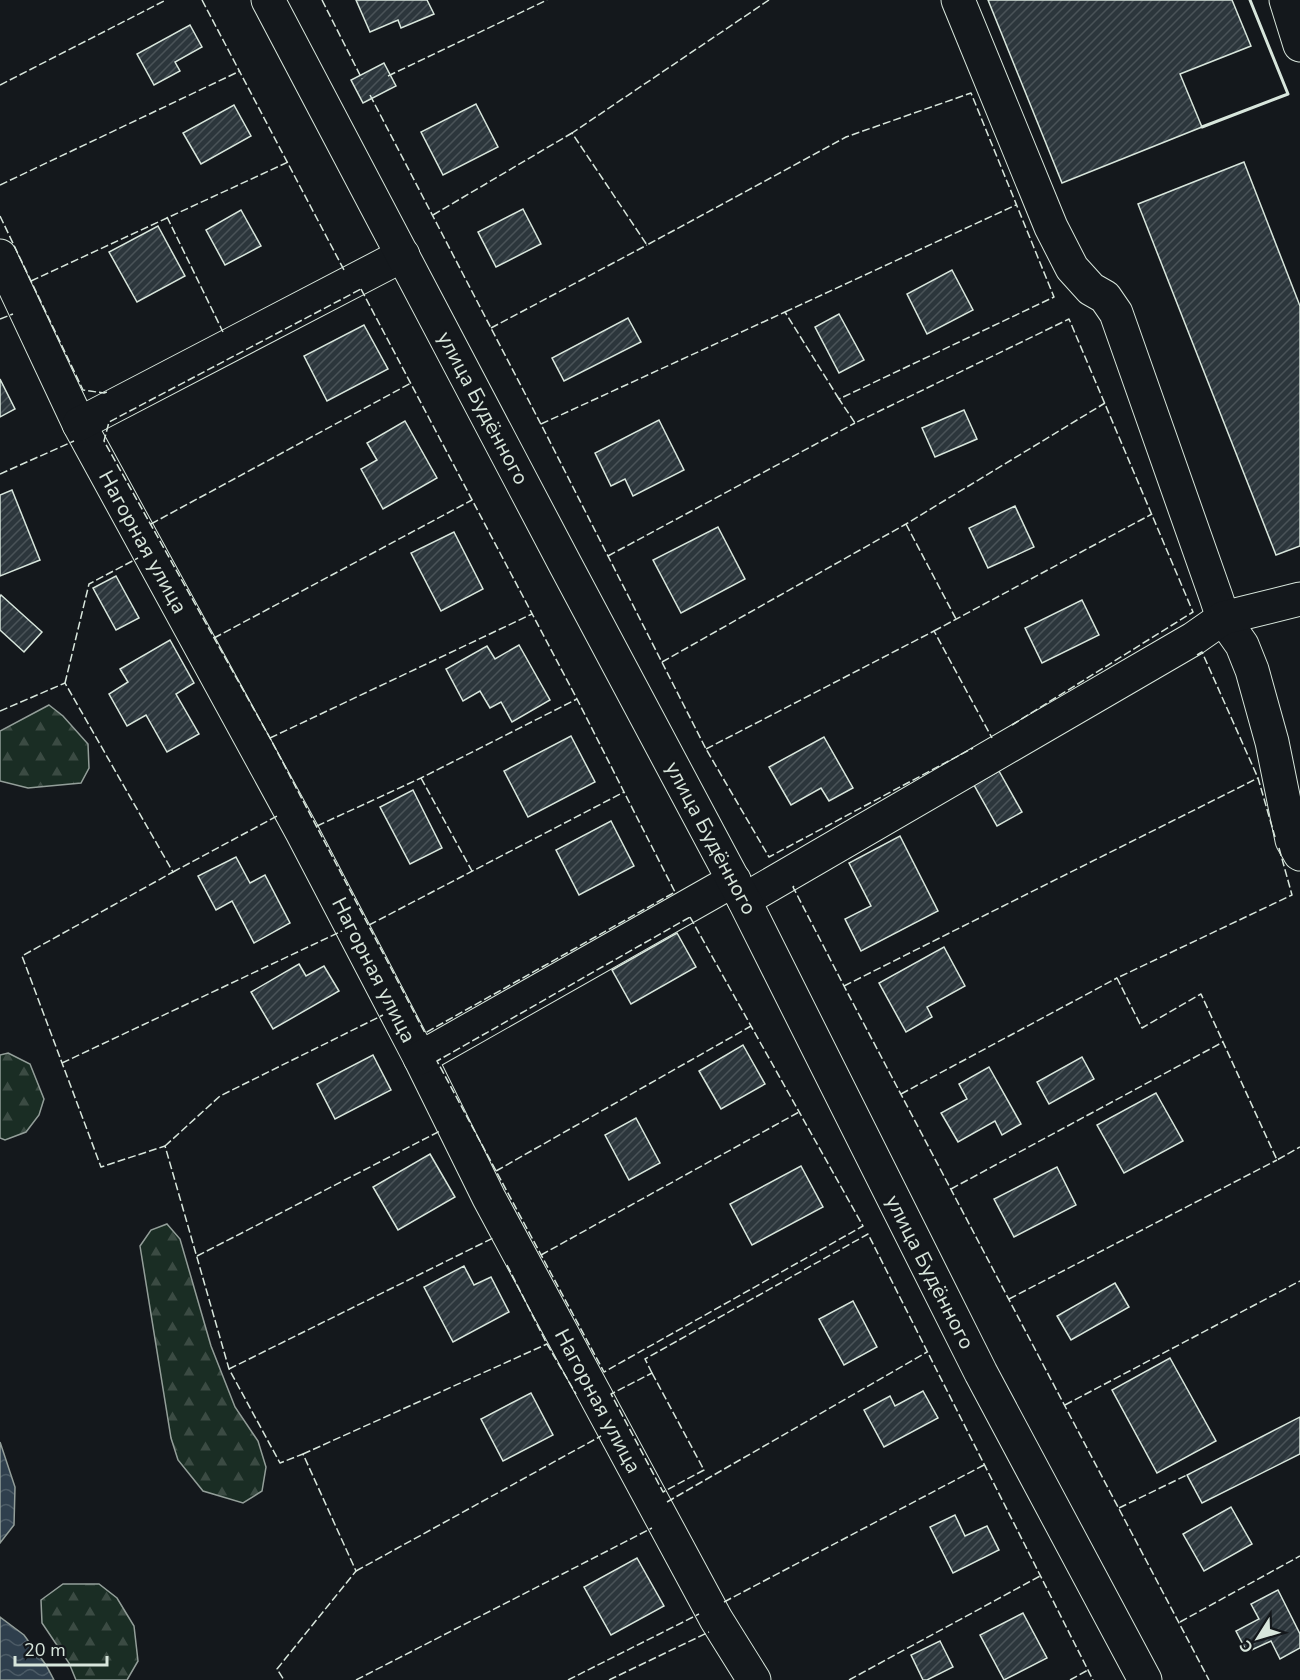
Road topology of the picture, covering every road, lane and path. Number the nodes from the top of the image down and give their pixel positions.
1 (268, 0) edge
2 (958, 0) edge
3 (1292, 10) edge
4 (1300, 45) edge
5 (403, 255) junction
6 (0, 256) edge
7 (79, 424) junction
8 (1300, 599) edge
9 (1223, 618) junction
10 (1300, 854) edge
11 (739, 890) junction
12 (420, 1058) junction
13 (754, 1680) edge
14 (1145, 1680) edge

1 - 5 street, улица Будённого
2 - 9 street
3 - 4 street
5 - 7 street
5 - 11 street, улица Будённого
6 - 7 street, Нагорная улица
7 - 12 street, Нагорная улица
8 - 9 street
9 - 10 street
9 - 11 street
11 - 12 street
11 - 14 street, улица Будённого
12 - 13 street, Нагорная улица

